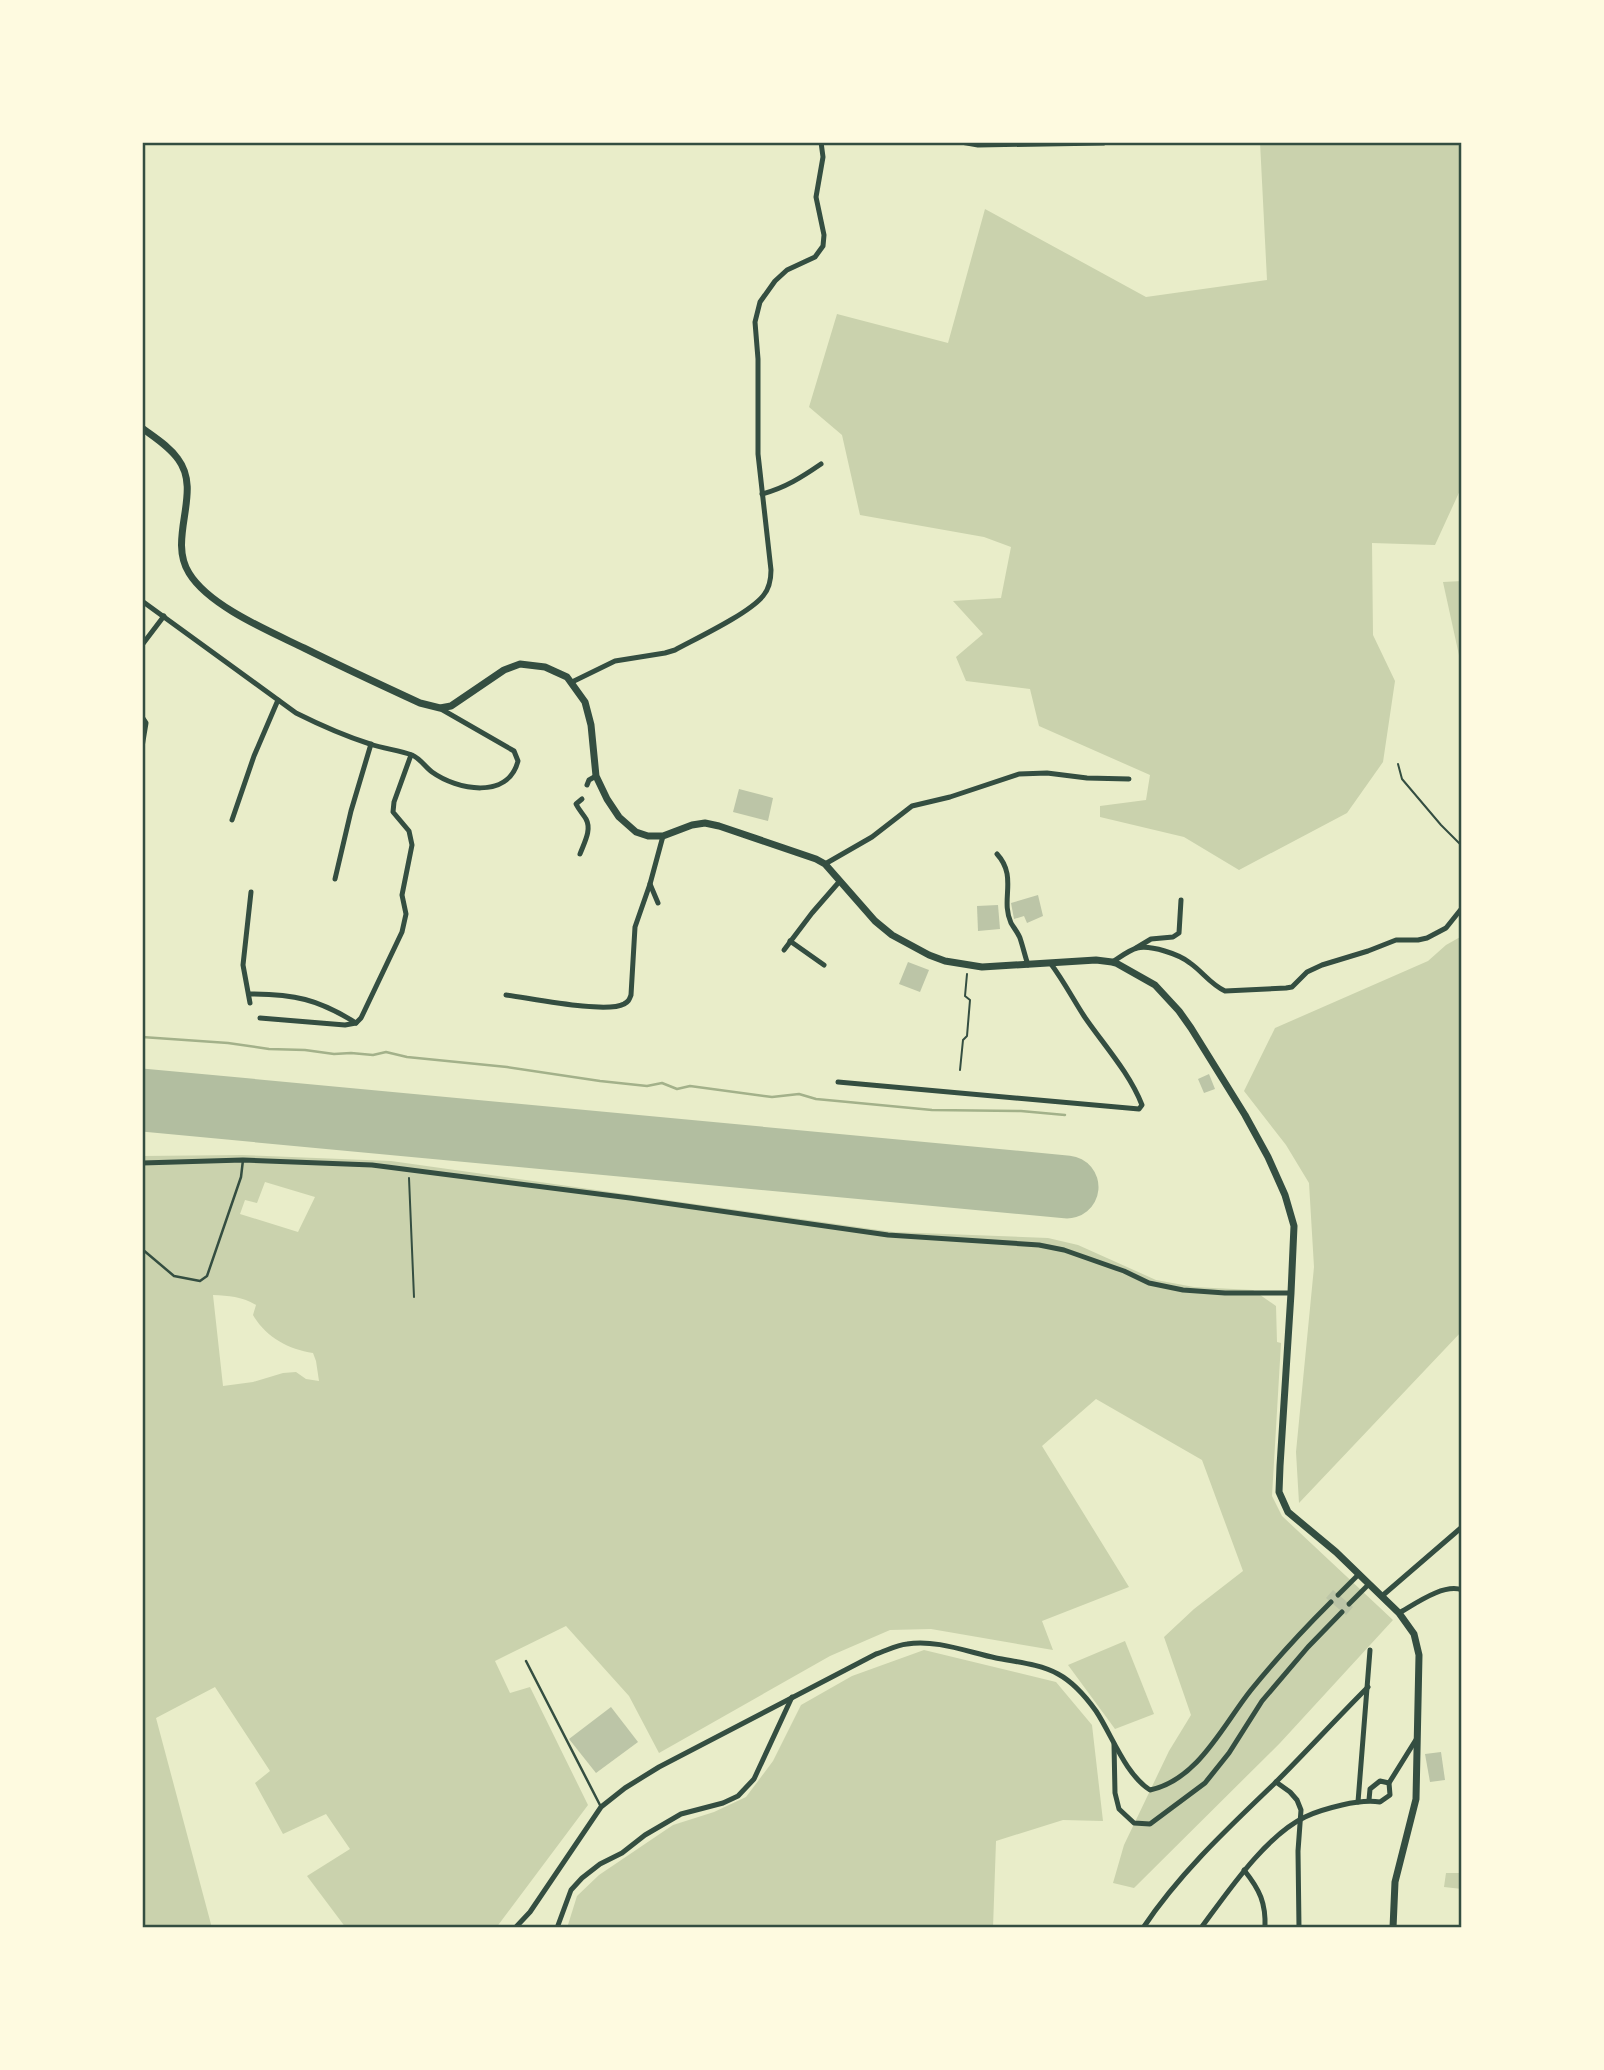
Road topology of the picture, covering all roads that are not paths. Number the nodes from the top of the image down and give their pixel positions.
1 (821, 142) edge
2 (961, 142) edge
3 (1104, 143) edge
4 (142, 428) edge
5 (821, 464) dead end
6 (762, 494) junction
7 (142, 601) edge
8 (164, 616) junction
9 (142, 645) edge
10 (572, 682) junction
11 (278, 700) junction
12 (440, 708) junction
13 (142, 717) edge
14 (370, 744) junction
15 (142, 747) edge
16 (411, 755) junction
17 (596, 776) junction
18 (1129, 779) dead end
19 (587, 785) dead end
20 (582, 799) dead end
21 (232, 820) dead end
22 (663, 836) junction
23 (997, 853) dead end
24 (580, 854) dead end
25 (825, 864) junction
26 (335, 879) dead end
27 (839, 882) junction
28 (650, 884) junction
29 (251, 892) dead end
30 (1181, 900) dead end
31 (658, 903) dead end
32 (1462, 908) edge
33 (790, 941) junction
34 (1136, 948) junction
35 (784, 950) dead end
36 (1112, 962) junction
37 (1051, 964) junction
38 (824, 965) dead end
39 (1028, 965) junction
40 (249, 994) junction
41 (506, 995) dead end
42 (250, 1003) dead end
43 (261, 1018) dead end
44 (356, 1023) junction
45 (838, 1082) dead end
46 (243, 1160) junction
47 (142, 1163) edge
48 (142, 1249) edge
49 (1291, 1293) junction
50 (1462, 1527) edge
51 (1359, 1574) junction
52 (1369, 1584) junction
53 (1462, 1590) edge
54 (1338, 1595) dead end
55 (1381, 1596) junction
56 (1331, 1602) dead end
57 (1349, 1604) dead end
58 (1342, 1612) dead end
59 (1399, 1613) junction
60 (1305, 1629) junction
61 (1316, 1639) junction
62 (1370, 1650) dead end
63 (526, 1661) dead end
64 (1368, 1686) junction
65 (792, 1697) junction
66 (1418, 1737) junction
67 (1114, 1744) junction
68 (1276, 1782) junction
69 (1389, 1783) junction
70 (1369, 1800) junction
71 (1358, 1802) junction
72 (601, 1807) junction
73 (1302, 1818) junction
74 (1244, 1870) junction
75 (515, 1928) edge
76 (557, 1928) edge
77 (1143, 1928) edge
78 (1201, 1928) edge
79 (1265, 1928) edge
80 (1298, 1928) edge
81 (1393, 1928) edge

1 - 6 street
2 - 3 street
4 - 12 main road
5 - 6 street
6 - 10 street
7 - 8 street
8 - 9 street
8 - 11 street
10 - 12 main road
10 - 17 main road
11 - 14 street
11 - 21 street
12 - 16 street
13 - 15 street
14 - 16 street
14 - 26 street
16 - 44 street
17 - 19 street
17 - 22 main road
18 - 25 street
20 - 24 street
22 - 25 main road
22 - 28 street
23 - 39 street
25 - 27 main road
27 - 33 street
27 - 39 main road
28 - 31 street
28 - 41 street
29 - 40 street
30 - 34 street
32 - 34 street
33 - 35 street
33 - 38 street
34 - 36 street
36 - 37 main road
36 - 49 main road
37 - 39 main road
37 - 45 street
40 - 42 street
40 - 44 street
43 - 44 street
46 - 47 street
46 - 48 lane
46 - 49 street
49 - 51 main road
50 - 55 street
51 - 52 main road
51 - 54 street
52 - 55 main road
52 - 57 street
53 - 59 street
55 - 59 main road
56 - 60 street
58 - 61 street
59 - 66 main road
60 - 61 street
60 - 67 street
61 - 67 street
62 - 64 street
63 - 72 lane
64 - 68 street
64 - 71 street
65 - 67 street
65 - 72 street
65 - 76 street
66 - 69 street
66 - 81 main road
68 - 73 street
68 - 77 street
69 - 70 street
69 - 70 street
70 - 71 street
71 - 73 street
72 - 75 street
73 - 74 street
73 - 80 street
74 - 78 street
74 - 79 street

